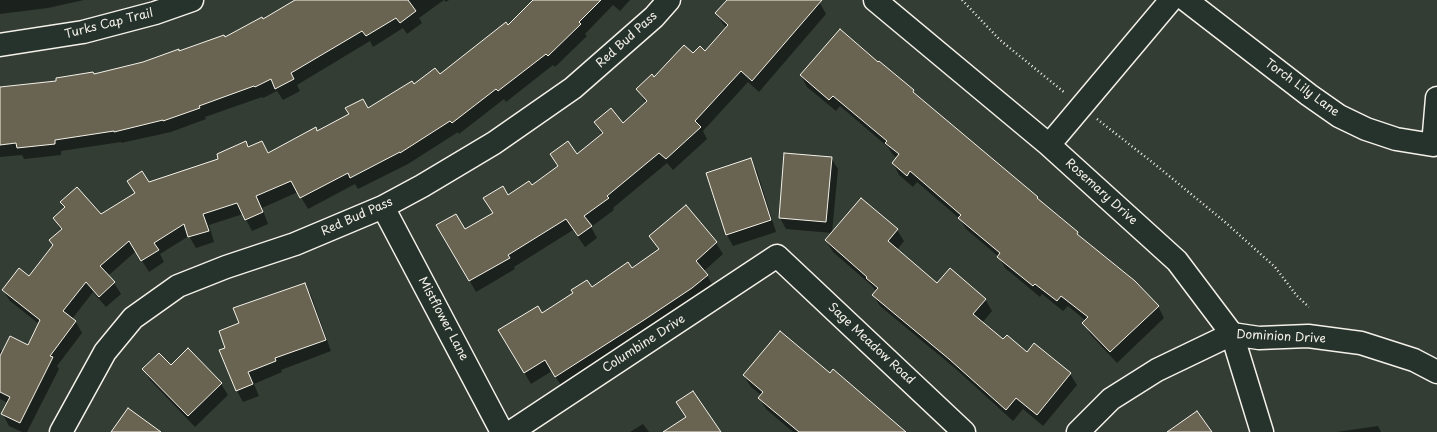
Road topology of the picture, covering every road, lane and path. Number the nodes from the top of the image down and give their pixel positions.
1 (192, 0) edge
2 (669, 0) edge
3 (875, 0) edge
4 (962, 0) edge
5 (1171, 0) edge
6 (1186, 0) edge
7 (0, 45) edge
8 (1437, 98) edge
9 (1082, 106) junction
10 (1048, 145) junction
11 (383, 207) junction
12 (777, 256) joint
13 (1309, 307) dead end
14 (1232, 334) junction
15 (1437, 372) edge
16 (61, 432) edge
17 (502, 432) edge
18 (511, 432) edge
19 (964, 432) edge
20 (1078, 432) edge
21 (1262, 432) edge

1 - 7 street, Turks Cap Trail
2 - 11 street, Red Bud Pass
3 - 10 street, Rosemary Drive
4 - 9 path
5 - 9 street
6 - 8 street, Torch Lily Lane
9 - 10 street
9 - 13 path
10 - 14 street, Rosemary Drive
11 - 16 street, Red Bud Pass
11 - 17 street, Mistflower Lane
12 - 18 street, Columbine Drive
12 - 19 street, Sage Meadow Road
14 - 15 street, Dominion Drive
14 - 20 street, Dominion Drive
14 - 21 street, Rosemary Drive

